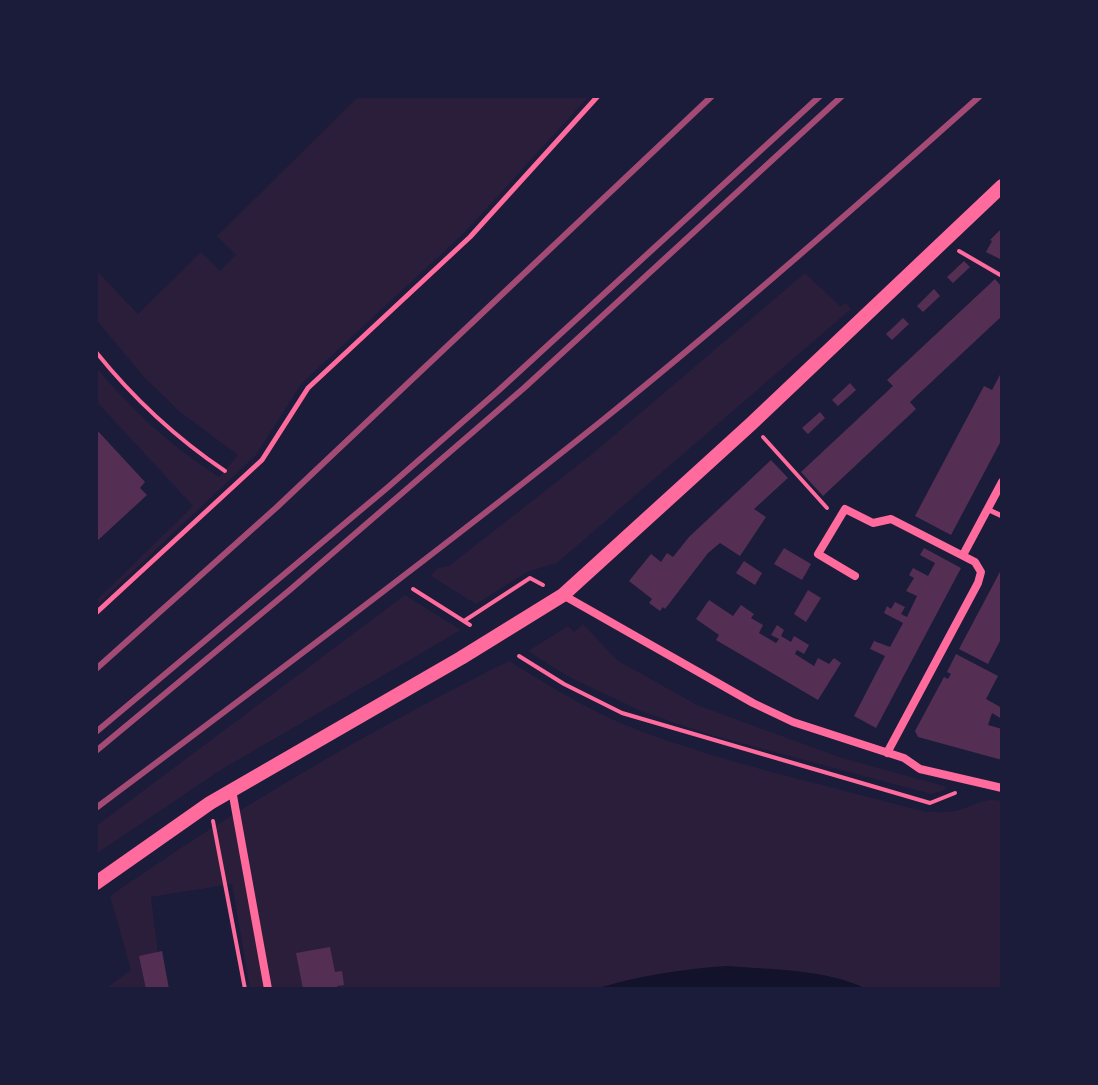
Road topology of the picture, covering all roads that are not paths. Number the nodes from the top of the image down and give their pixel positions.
1 (598, 96) edge
2 (1002, 186) edge
3 (1002, 482) edge
4 (986, 508) junction
5 (1002, 516) edge
6 (963, 555) junction
7 (855, 576) dead end
8 (563, 595) junction
9 (96, 613) edge
10 (887, 753) junction
11 (1002, 788) edge
12 (232, 790) junction
13 (96, 883) edge
14 (268, 989) edge

1 - 9 lane
2 - 8 street
3 - 4 street
4 - 5 lane
4 - 6 street
6 - 7 street
6 - 10 street
8 - 10 street
8 - 12 street
10 - 11 street
12 - 13 street
12 - 14 street

